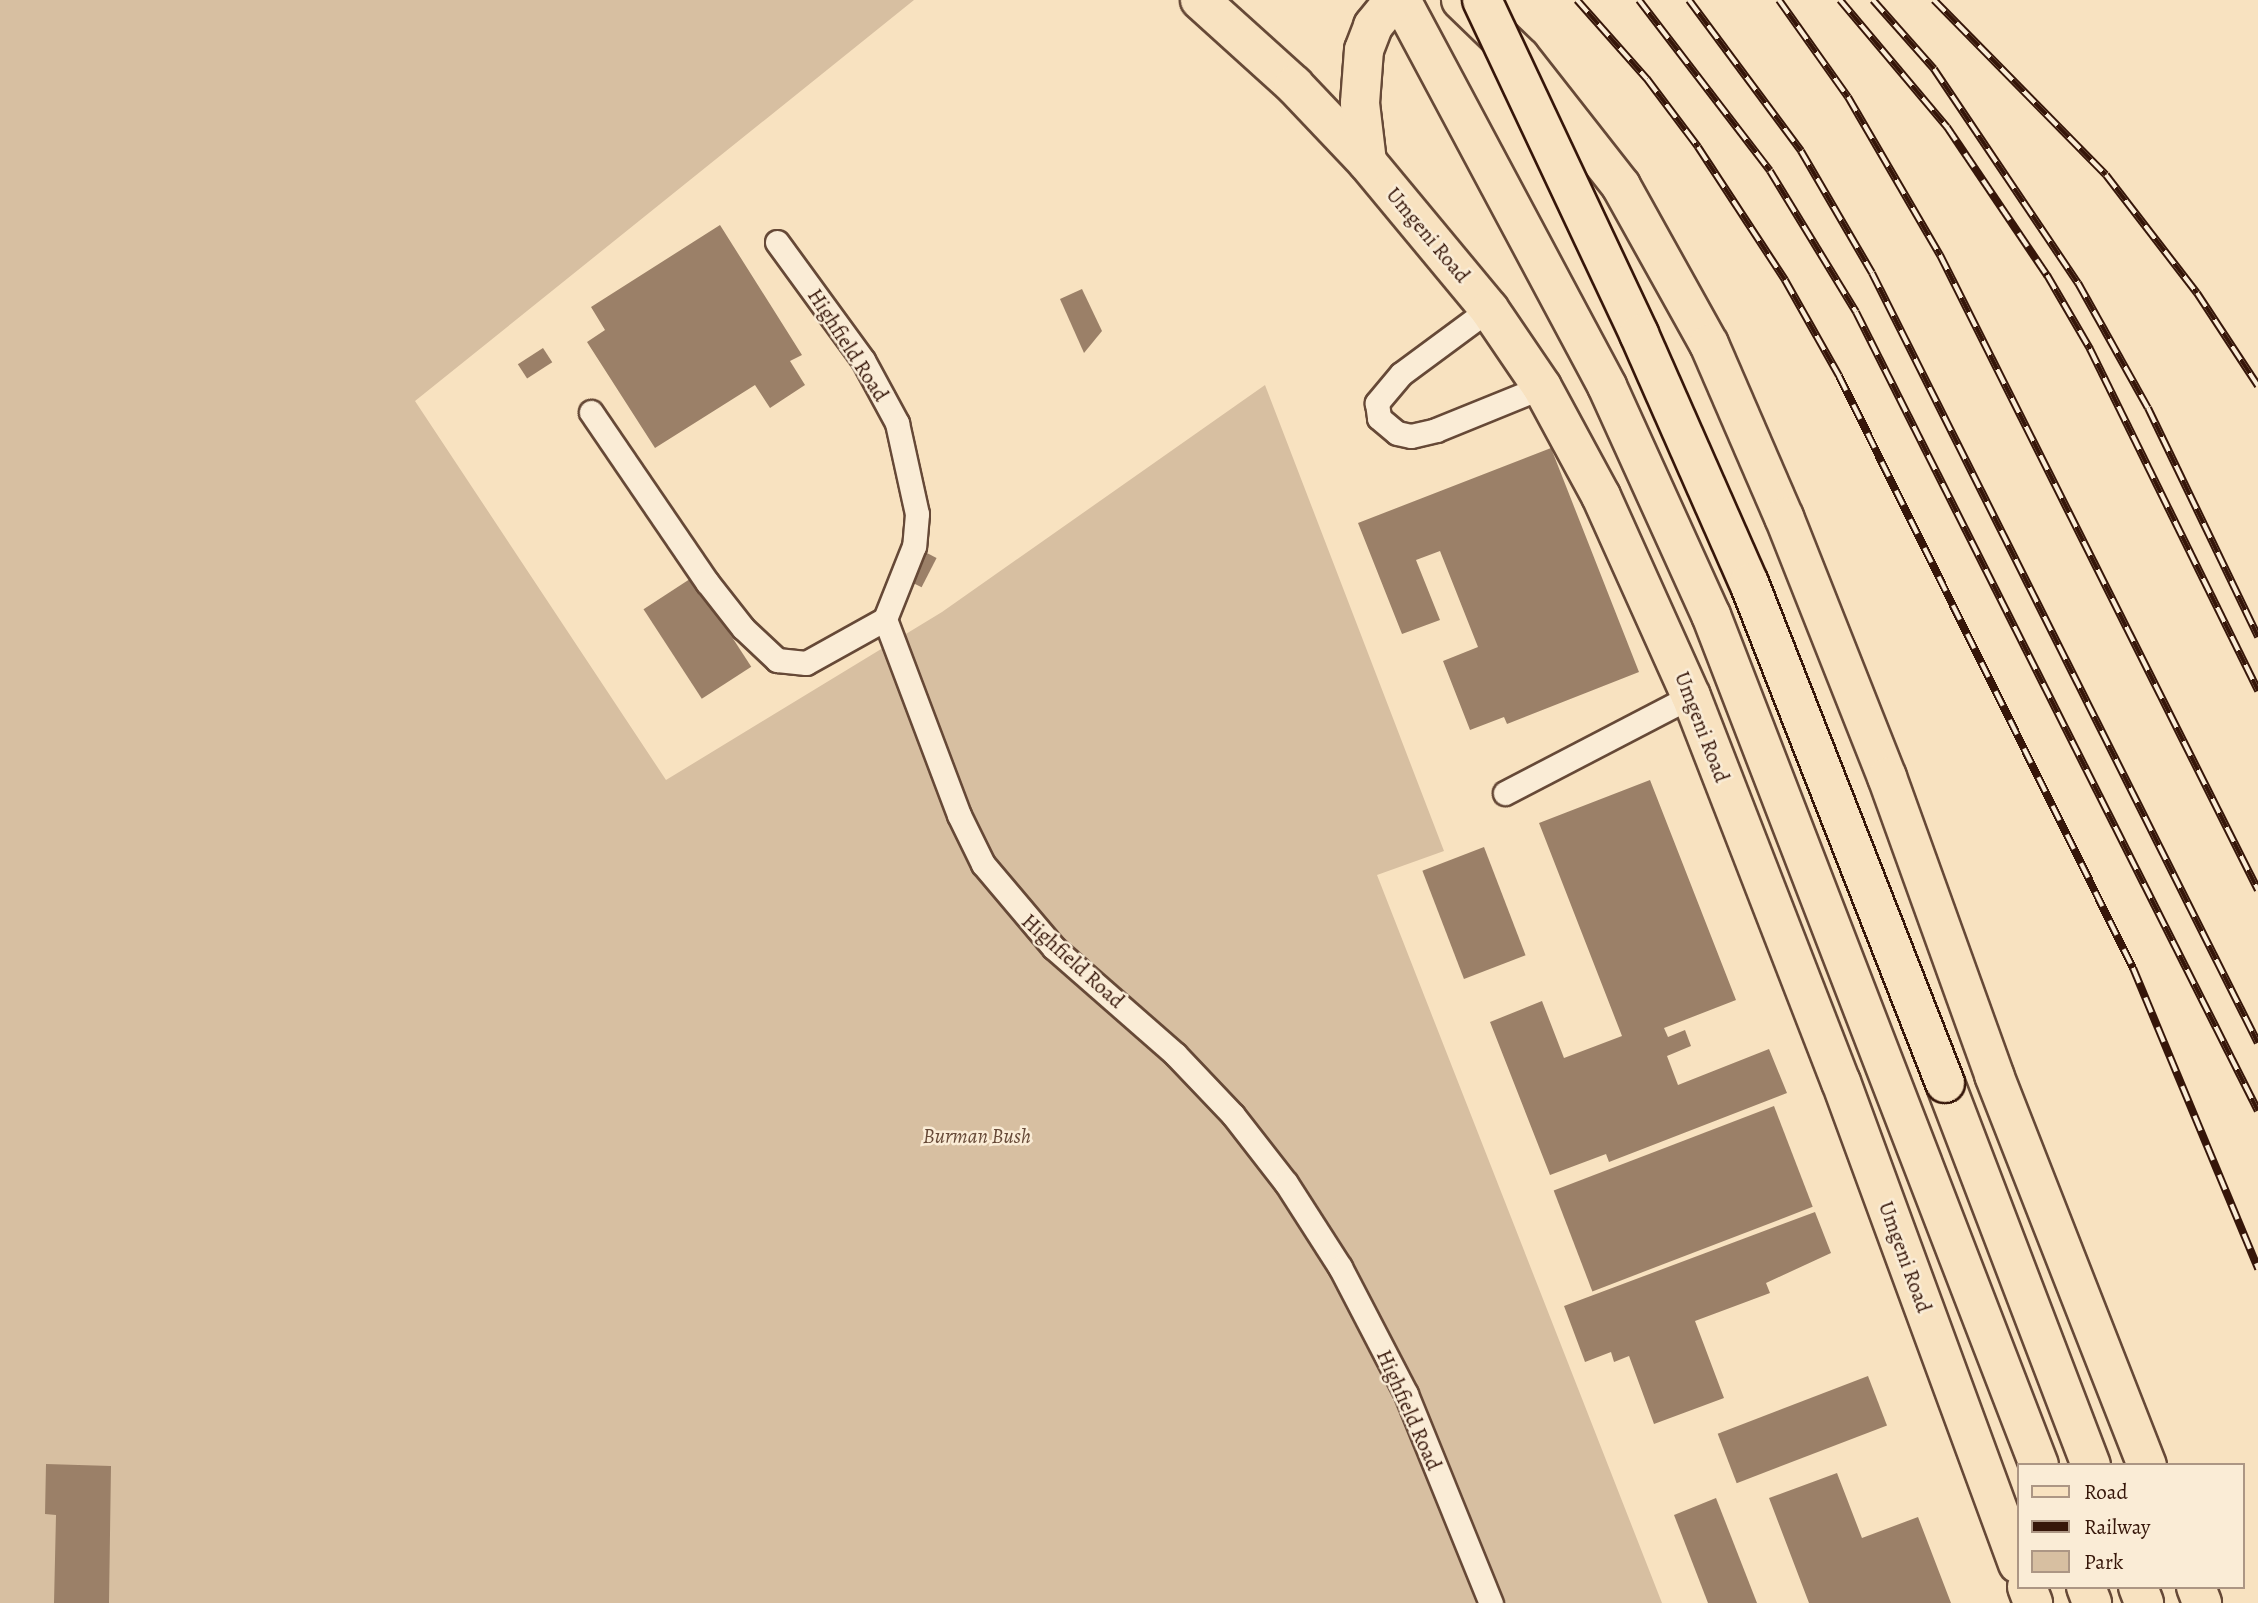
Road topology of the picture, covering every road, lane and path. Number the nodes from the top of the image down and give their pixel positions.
1 (1200, 0) edge
2 (1394, 0) edge
3 (1401, 0) edge
4 (1461, 0) edge
5 (1482, 0) edge
6 (1367, 162) junction
7 (777, 242) dead end
8 (1489, 309) junction
9 (1542, 387) junction
10 (591, 412) dead end
11 (886, 619) junction
12 (1691, 696) junction
13 (1505, 793) dead end
14 (2038, 1463) edge
15 (2090, 1463) edge
16 (2146, 1463) edge
17 (2016, 1559) edge
18 (1491, 1603) edge

1 - 6 main road, Umgeni Road
2 - 6 main road
3 - 14 main road
4 - 16 main road
5 - 15 main road, bridge
6 - 8 main road, Umgeni Road
7 - 11 lane, Highfield Road
8 - 9 main road, Umgeni Road
8 - 9 lane
9 - 12 main road, Umgeni Road
10 - 11 lane
11 - 18 lane, Highfield Road
12 - 13 lane
12 - 17 main road, Umgeni Road

